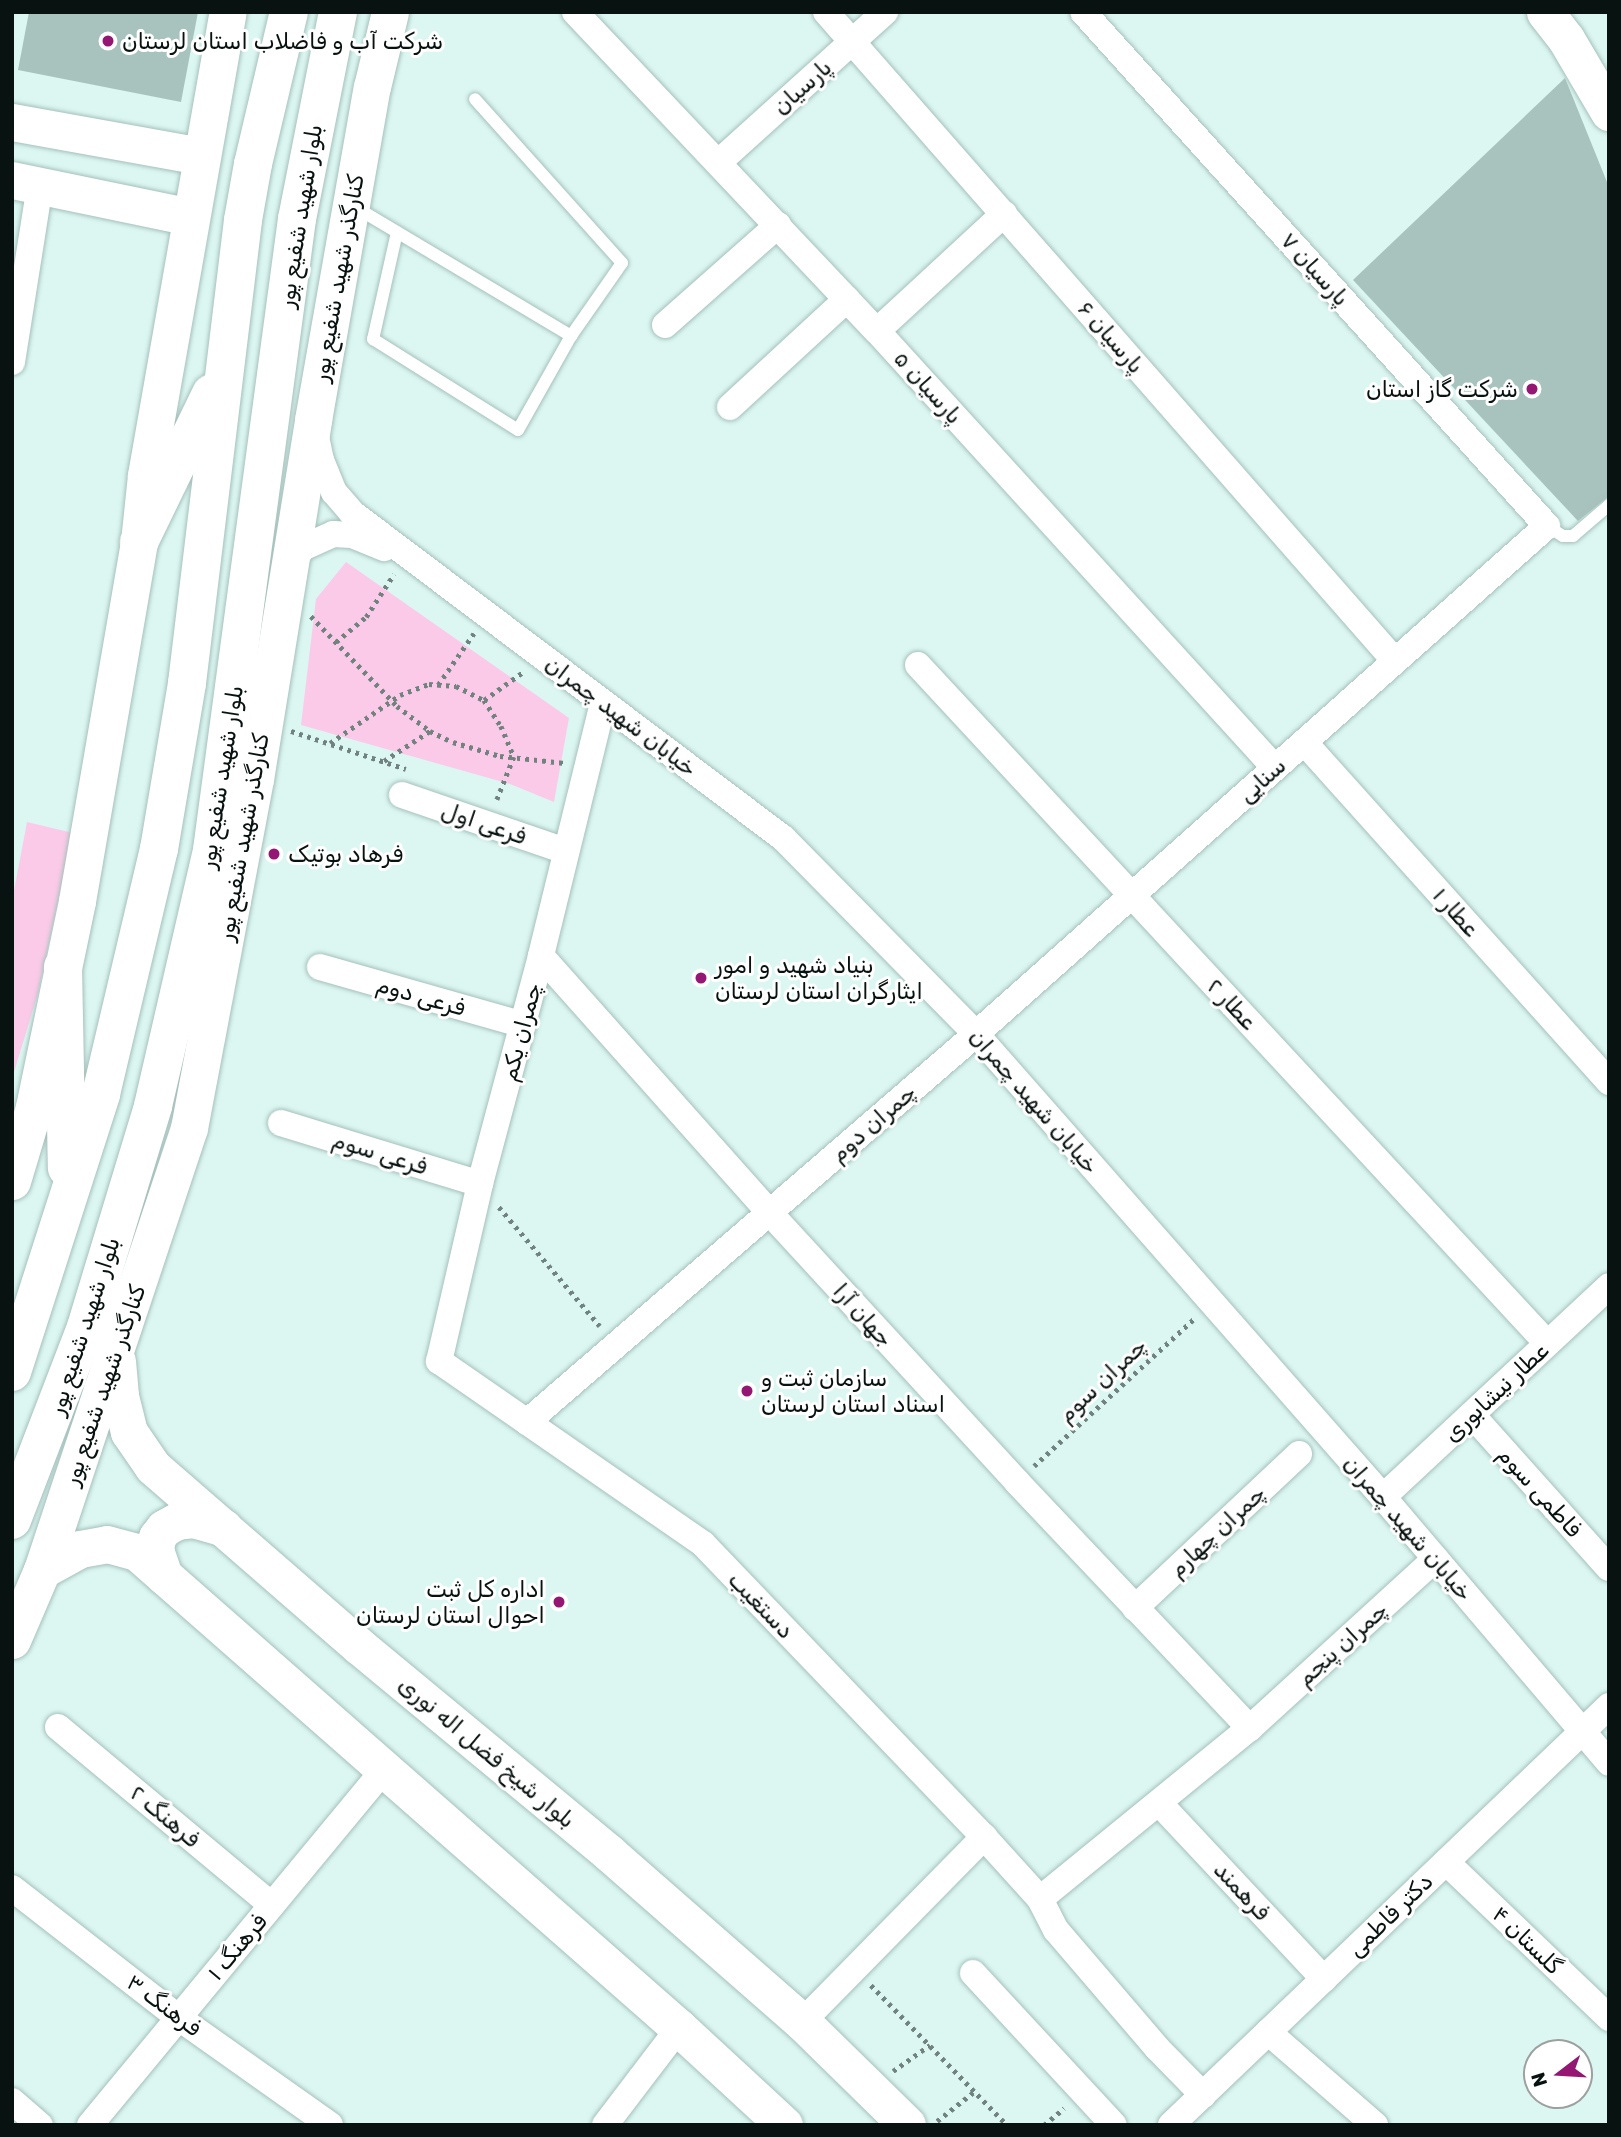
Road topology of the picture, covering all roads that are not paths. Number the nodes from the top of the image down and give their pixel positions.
1 (228, 12) edge
2 (289, 12) edge
3 (338, 12) edge
4 (390, 12) edge
5 (575, 12) edge
6 (826, 12) edge
7 (885, 12) edge
8 (1083, 12) edge
9 (1545, 12) edge
10 (852, 42) junction
11 (475, 99) dead end
12 (1609, 112) edge
13 (12, 122) edge
14 (51, 128) junction
15 (201, 156) junction
16 (719, 162) junction
17 (26, 183) edge
18 (351, 205) junction
19 (1004, 214) junction
20 (190, 217) junction
21 (778, 225) junction
22 (397, 232) junction
23 (847, 299) junction
24 (16, 318) edge
25 (665, 325) dead end
26 (877, 331) junction
27 (571, 336) junction
28 (12, 362) edge
29 (225, 367) junction
30 (730, 407) dead end
31 (313, 420) junction
32 (1609, 505) edge
33 (1547, 526) junction
34 (139, 542) junction
35 (406, 556) junction
36 (288, 579) junction
37 (1395, 662) junction
38 (918, 665) dead end
39 (603, 703) junction
40 (1304, 742) junction
41 (1275, 768) junction
42 (402, 795) dead end
43 (566, 851) junction
44 (1132, 896) junction
45 (541, 956) junction
46 (63, 967) junction
47 (320, 967) dead end
48 (523, 1025) junction
49 (976, 1034) junction
50 (1609, 1083) edge
51 (281, 1123) dead end
52 (20, 1132) edge
53 (12, 1181) edge
54 (480, 1184) junction
55 (67, 1202) junction
56 (769, 1212) junction
57 (1609, 1286) edge
58 (1547, 1343) junction
59 (116, 1353) junction
60 (439, 1361) joint
61 (12, 1372) edge
62 (1472, 1415) junction
63 (527, 1422) junction
64 (1299, 1454) dead end
65 (1383, 1497) junction
66 (12, 1520) edge
67 (224, 1528) junction
68 (1435, 1559) junction
69 (1609, 1568) edge
70 (42, 1570) junction
71 (164, 1576) junction
72 (1135, 1608) junction
73 (12, 1640) edge
74 (1609, 1706) edge
75 (58, 1727) dead end
76 (1250, 1728) junction
77 (1584, 1730) junction
78 (1609, 1763) edge
79 (385, 1769) junction
80 (1160, 1804) junction
81 (984, 1837) junction
82 (1446, 1862) junction
83 (12, 1888) edge
84 (1040, 1899) junction
85 (272, 1905) junction
86 (973, 1973) dead end
87 (1324, 1979) junction
88 (179, 2018) junction
89 (1609, 2018) edge
90 (802, 2022) junction
91 (679, 2028) junction
92 (1268, 2032) junction
93 (1203, 2095) junction
94 (12, 2101) edge
95 (320, 2122) edge
96 (40, 2125) edge
97 (90, 2125) edge
98 (605, 2125) edge
99 (784, 2125) edge
100 (907, 2125) edge
101 (1114, 2125) edge
102 (1171, 2125) edge
103 (1375, 2125) edge

1 - 15 main road
2 - 29 main road
3 - 66 main road, بلوار شهید شفیع پور
4 - 18 main road, کنارگذر شهید شفیع پور
5 - 16 street, پارسیان ۵
6 - 10 street, پارسیان ۶
7 - 10 street, پارسیان
8 - 33 street, پارسیان ۷
9 - 12 main road
10 - 16 street, پارسیان
10 - 19 street, پارسیان ۶
11 - 27 lane
13 - 14 main road
14 - 15 main road
14 - 17 main road
15 - 20 main road
16 - 21 street, پارسیان ۵
17 - 20 main road
17 - 24 street
18 - 22 lane
18 - 31 main road, کنارگذر شهید شفیع پور
19 - 26 street
19 - 37 street, پارسیان ۶
20 - 34 main road
21 - 23 street, پارسیان ۵
21 - 25 street
22 - 27 lane
22 - 27 lane
23 - 26 street, پارسیان ۵
23 - 30 street
24 - 28 street
26 - 41 street, پارسیان ۵
29 - 34 main road
29 - 55 main road
31 - 35 street
31 - 36 main road, کنارگذر شهید شفیع پور
32 - 33 lane
33 - 37 street, سنایی
34 - 46 main road
35 - 36 street
35 - 39 street, خیابان شهید چمران
36 - 59 main road, کنارگذر شهید شفیع پور
37 - 40 street, سنایی
38 - 44 street, عطار ۲
39 - 43 street, چمران یکم
39 - 49 street, خیابان شهید چمران
40 - 41 street, سنایی
40 - 50 street, عطار ۱
41 - 44 street, سنایی
42 - 43 street, فرعی اول
43 - 45 street, چمران یکم
44 - 49 street, سنایی
44 - 58 street, عطار ۲
45 - 48 street, چمران یکم
45 - 56 street, جهان آرا
46 - 52 main road
46 - 55 main road
47 - 48 street, فرعی دوم
48 - 54 street, چمران یکم
49 - 56 street, چمران دوم
49 - 65 street, خیابان شهید چمران
51 - 54 street, فرعی سوم
52 - 53 main road
54 - 60 street, چمران یکم
55 - 61 main road
56 - 63 street, چمران دوم
56 - 72 street, جهان آرا
57 - 58 street, عطار نیشابوری
58 - 62 street, عطار نیشابوری
59 - 67 main road, بلوار شیخ فضل اله نوری
59 - 70 main road, کنارگذر شهید شفیع پور
60 - 63 street, دستغیب
62 - 65 street, عطار نیشابوری
62 - 69 street, فاطمی سوم
63 - 81 street, دستغیب
64 - 72 street, چمران چهارم
65 - 68 street, خیابان شهید چمران
67 - 71 main road
67 - 90 main road, بلوار شیخ فضل اله نوری
68 - 76 street, چمران پنجم
68 - 77 street, خیابان شهید چمران
70 - 71 main road
70 - 73 main road, کنارگذر شهید شفیع پور
71 - 79 main road
72 - 76 street, جهان آرا
74 - 77 street, دکتر فاطمی
75 - 85 street, فرهنگ ۲
76 - 80 street, چمران پنجم
77 - 78 street, خیابان شهید چمران
77 - 82 street, دکتر فاطمی
79 - 85 street, فرهنگ ۱
79 - 91 main road
80 - 84 street, چمران پنجم
80 - 87 street, فرهمند
81 - 84 street, دستغیب
81 - 90 street
82 - 87 street, دکتر فاطمی
82 - 89 street, گلستان ۴
83 - 88 street, فرهنگ ۳
84 - 93 street, دستغیب
85 - 88 street, فرهنگ ۱
86 - 101 street
87 - 92 street, دکتر فاطمی
88 - 95 street, فرهنگ ۳
88 - 97 street, فرهنگ ۱
90 - 100 main road, بلوار شیخ فضل اله نوری
91 - 98 street
91 - 99 main road
92 - 93 street, دکتر فاطمی
92 - 103 street
93 - 102 street, دکتر فاطمی
94 - 96 street

